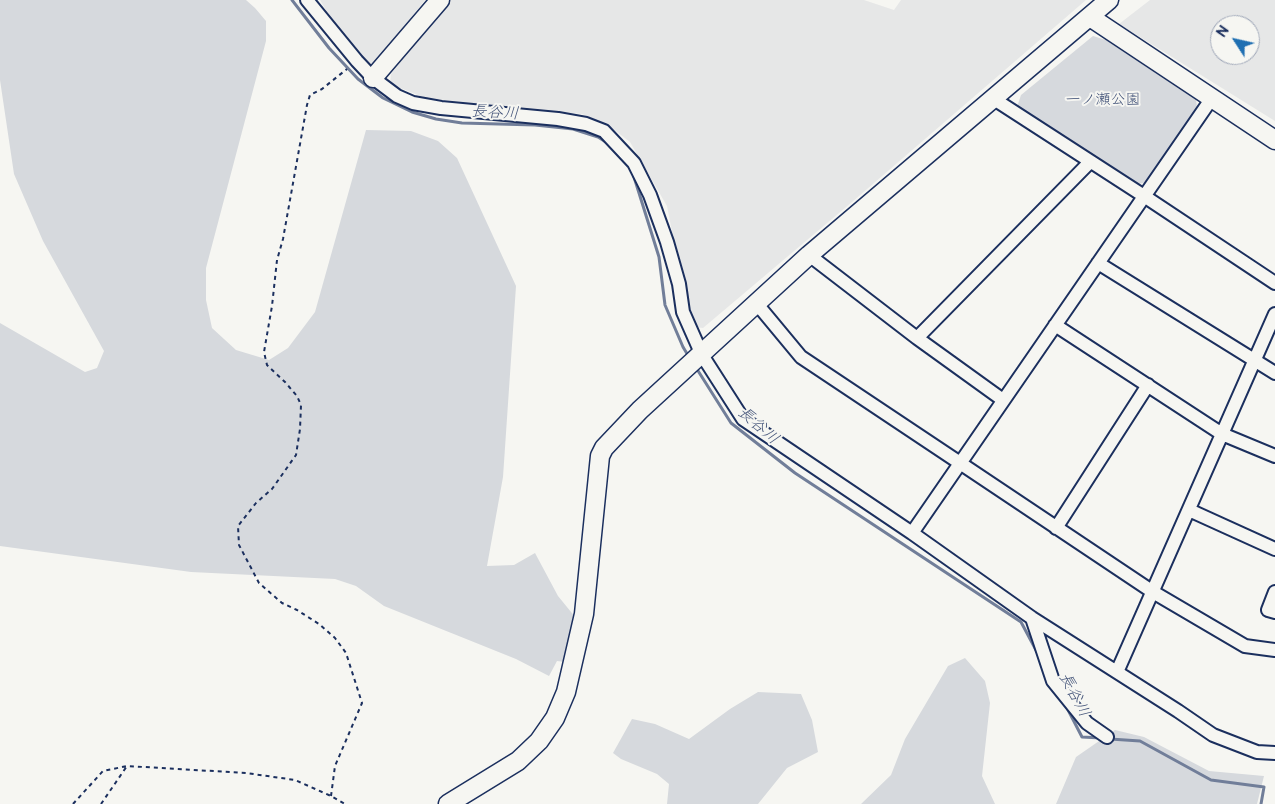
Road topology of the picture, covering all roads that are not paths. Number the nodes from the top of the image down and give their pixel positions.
1 (308, 0) edge
2 (440, 0) edge
3 (1108, 0) edge
4 (1090, 17) junction
5 (373, 78) junction
6 (1212, 98) junction
7 (994, 99) junction
8 (1275, 140) edge
9 (1090, 162) junction
10 (1144, 196) junction
11 (809, 255) junction
12 (1098, 263) junction
13 (1275, 283) edge
14 (757, 304) junction
15 (1275, 314) edge
16 (1055, 325) junction
17 (917, 338) junction
18 (702, 354) junction
19 (1254, 361) junction
20 (1275, 373) edge
21 (1148, 386) junction
22 (1004, 400) junction
23 (1222, 434) junction
24 (1275, 456) edge
25 (960, 464) junction
26 (1188, 510) junction
27 (1056, 528) junction
28 (912, 533) junction
29 (1275, 549) edge
30 (1153, 592) junction
31 (1275, 592) edge
32 (1275, 612) edge
33 (1032, 618) junction
34 (1275, 650) edge
35 (1117, 672) junction
36 (1107, 737) dead end
37 (1275, 753) edge
38 (448, 804) edge

1 - 5 street
2 - 5 street
3 - 4 street
4 - 6 street
4 - 7 street
5 - 18 street
6 - 8 street
6 - 10 street
7 - 9 street
7 - 11 street
9 - 10 street
9 - 17 street
10 - 12 street
10 - 13 street
11 - 14 street
11 - 17 street
12 - 16 street
12 - 19 street
14 - 18 street
14 - 25 street
15 - 19 street
16 - 21 street
16 - 22 street
17 - 22 street
18 - 28 street
18 - 38 street
19 - 20 street
19 - 23 street
21 - 23 street
21 - 27 street
22 - 25 street
23 - 24 street
23 - 26 street
25 - 27 street
25 - 28 street
26 - 29 street
26 - 30 street
27 - 30 street
28 - 33 street
30 - 34 street
30 - 35 street
31 - 32 street
33 - 35 street
33 - 36 street
35 - 37 street

